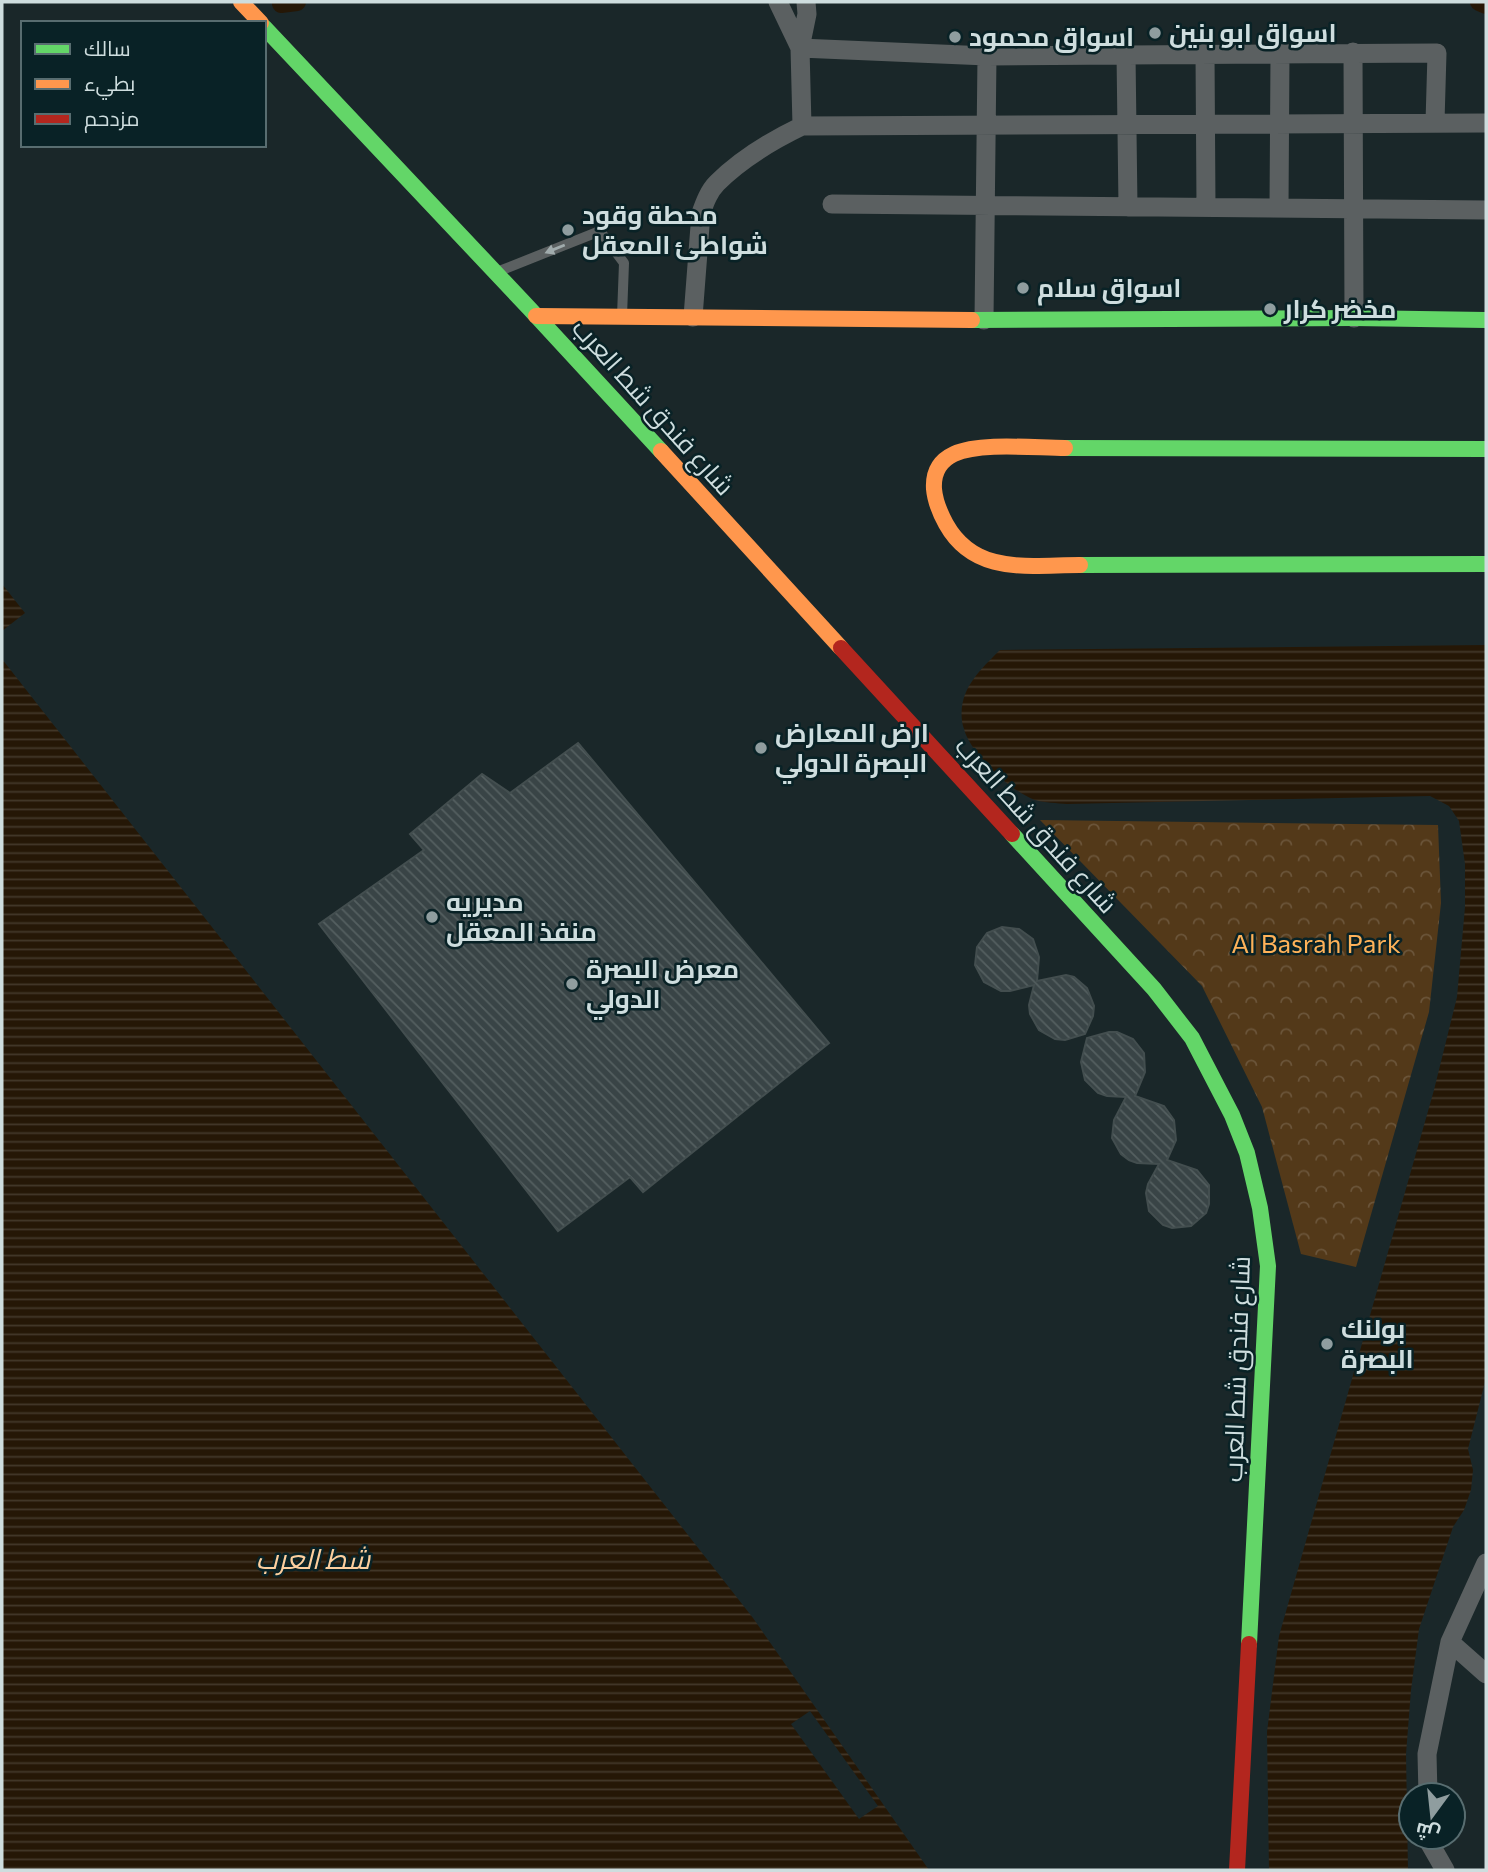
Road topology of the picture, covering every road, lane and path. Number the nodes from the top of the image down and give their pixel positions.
1 (241, 2) edge
2 (778, 2) edge
3 (806, 2) edge
4 (259, 21) edge
5 (266, 29) edge
6 (800, 48) junction
7 (1353, 52) junction
8 (1205, 53) junction
9 (1280, 53) junction
10 (1126, 54) junction
11 (987, 56) junction
12 (1435, 122) junction
13 (1486, 123) edge
14 (1206, 124) junction
15 (1280, 124) junction
16 (1353, 124) junction
17 (986, 125) junction
18 (1127, 125) junction
19 (802, 126) junction
20 (832, 204) dead end
21 (986, 205) junction
22 (1128, 207) junction
23 (1206, 207) junction
24 (1279, 208) junction
25 (1353, 209) junction
26 (1486, 210) edge
27 (495, 273) junction
28 (536, 316) junction
29 (622, 317) junction
30 (692, 317) junction
31 (1354, 318) junction
32 (984, 320) junction
33 (1486, 320) edge
34 (1486, 449) edge
35 (1486, 564) edge
36 (1486, 1563) edge
37 (1450, 1642) junction
38 (1486, 1674) edge
39 (1428, 1781) edge
40 (1434, 1851) edge
41 (1237, 1870) edge
42 (1445, 1870) edge

1 - 4 main road
2 - 6 street
3 - 6 street
5 - 27 main road, شارع فندق شط العرب
6 - 11 street
6 - 19 street
7 - 9 street
7 - 12 street
7 - 16 street
8 - 9 street
8 - 10 street
8 - 14 street
9 - 15 street
10 - 11 street
10 - 18 street
11 - 17 street
12 - 13 street
12 - 16 street
14 - 15 street
14 - 18 street
14 - 23 street
15 - 16 street
15 - 24 street
16 - 25 street
17 - 18 street
17 - 19 street
17 - 21 street
18 - 22 street
19 - 30 street
20 - 21 street
21 - 22 street
21 - 32 street
22 - 23 street
23 - 24 street
24 - 25 street
25 - 26 street
25 - 31 street
27 - 28 main road, شارع فندق شط العرب
29 -> 27 lane
28 - 29 main road
28 - 41 main road, شارع فندق شط العرب
29 - 30 main road
30 - 32 main road
31 - 32 main road
31 - 33 main road
34 - 35 main road
36 - 37 street
37 - 38 street
37 - 39 street
40 - 42 street

